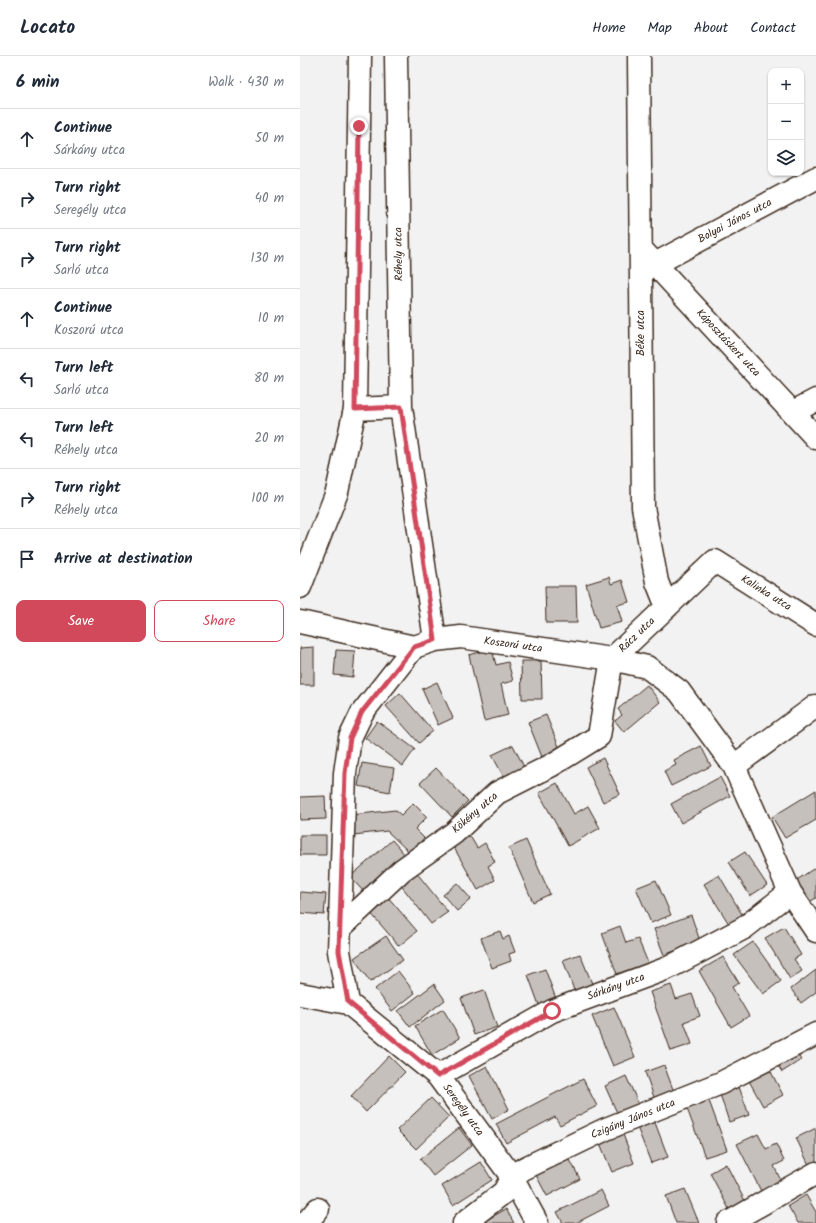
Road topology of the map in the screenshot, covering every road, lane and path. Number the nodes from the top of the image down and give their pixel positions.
1 (360, 56) edge
2 (396, 56) edge
3 (639, 56) edge
4 (816, 178) edge
5 (648, 256) junction
6 (816, 400) edge
7 (401, 407) junction
8 (355, 409) junction
9 (793, 412) junction
10 (816, 438) edge
11 (715, 561) joint
12 (300, 587) edge
13 (667, 607) junction
14 (300, 622) edge
15 (816, 625) edge
16 (435, 640) junction
17 (414, 647) junction
18 (612, 659) junction
19 (816, 706) edge
20 (734, 766) junction
21 (790, 892) junction
22 (340, 928) junction
23 (816, 931) edge
24 (300, 994) edge
25 (348, 1002) junction
26 (816, 1034) edge
27 (438, 1076) junction
28 (816, 1173) edge
29 (512, 1177) junction
30 (464, 1223) edge
31 (537, 1223) edge
32 (728, 1223) edge

1 - 8 street
2 - 7 street, Réhely utca
3 - 5 street, Béke utca
4 - 5 street, Bolyai János utca
5 - 9 street, Káposztáskert utca
5 - 13 street, Béke utca
6 - 9 street
7 - 8 street
7 - 16 street, Réhely utca
8 - 12 street
9 - 10 street, Káposztáskert utca
11 - 13 street, Rácz utca
11 - 15 street, Kalinka utca
13 - 18 street, Rácz utca
14 - 17 street
16 - 17 street, Koszorú utca
16 - 18 street, Koszorú utca
17 - 22 street
18 - 20 street, Rácz utca
18 - 22 street, Kökény utca
19 - 20 street
20 - 21 street, Rácz utca
21 - 23 street, Rácz utca
21 - 27 street, Sárkány utca
22 - 25 street
24 - 25 street, Seregély utca
25 - 27 street, Seregély utca
26 - 29 street, Czigány János utca
27 - 29 street, Seregély utca
28 - 32 street
29 - 30 street, Czigány János utca
29 - 31 street, Seregély utca

